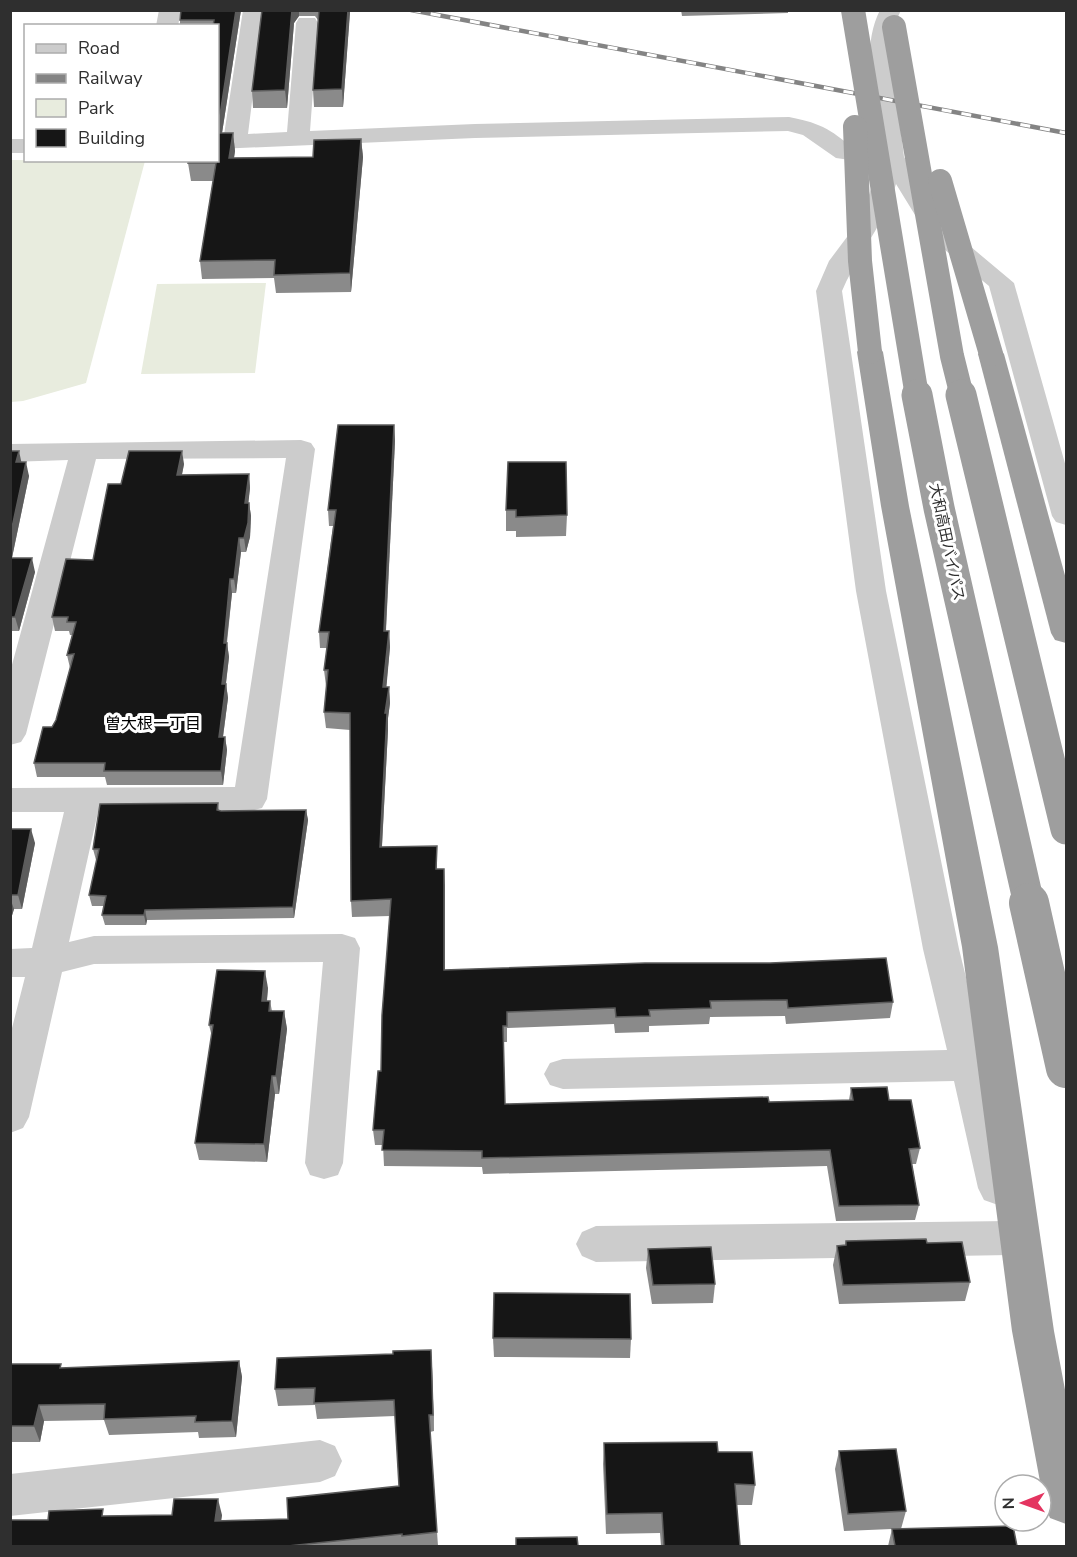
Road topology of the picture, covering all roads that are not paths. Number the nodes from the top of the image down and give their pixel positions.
1 (852, 10) edge
2 (252, 13) dead end
3 (307, 23) dead end
4 (889, 24) edge
5 (298, 137) junction
6 (226, 141) edge
7 (892, 157) junction
8 (84, 451) junction
9 (10, 453) edge
10 (1066, 516) edge
11 (1066, 633) edge
12 (10, 734) edge
13 (10, 800) edge
14 (84, 800) junction
15 (1066, 829) edge
16 (28, 963) edge
17 (969, 1065) junction
18 (1066, 1068) edge
19 (563, 1074) dead end
20 (10, 1118) edge
21 (324, 1163) dead end
22 (1010, 1238) junction
23 (596, 1244) dead end
24 (1033, 1331) junction
25 (320, 1461) dead end
26 (10, 1495) edge
27 (1066, 1503) edge

1 - 4 street
1 - 18 highway, 大和高田バイパス, bridge
1 - 24 highway, bridge
2 - 6 street
3 - 5 street
4 - 7 street
4 - 11 highway, bridge
4 - 15 highway, bridge
5 - 6 street
5 - 7 street
7 - 10 street
7 - 17 street
8 - 9 street
8 - 12 street
8 - 14 street
13 - 14 street
14 - 16 street
16 - 20 street
16 - 21 street
17 - 19 street
17 - 22 street
22 - 23 street
22 - 24 street
24 - 27 highway
25 - 26 street

